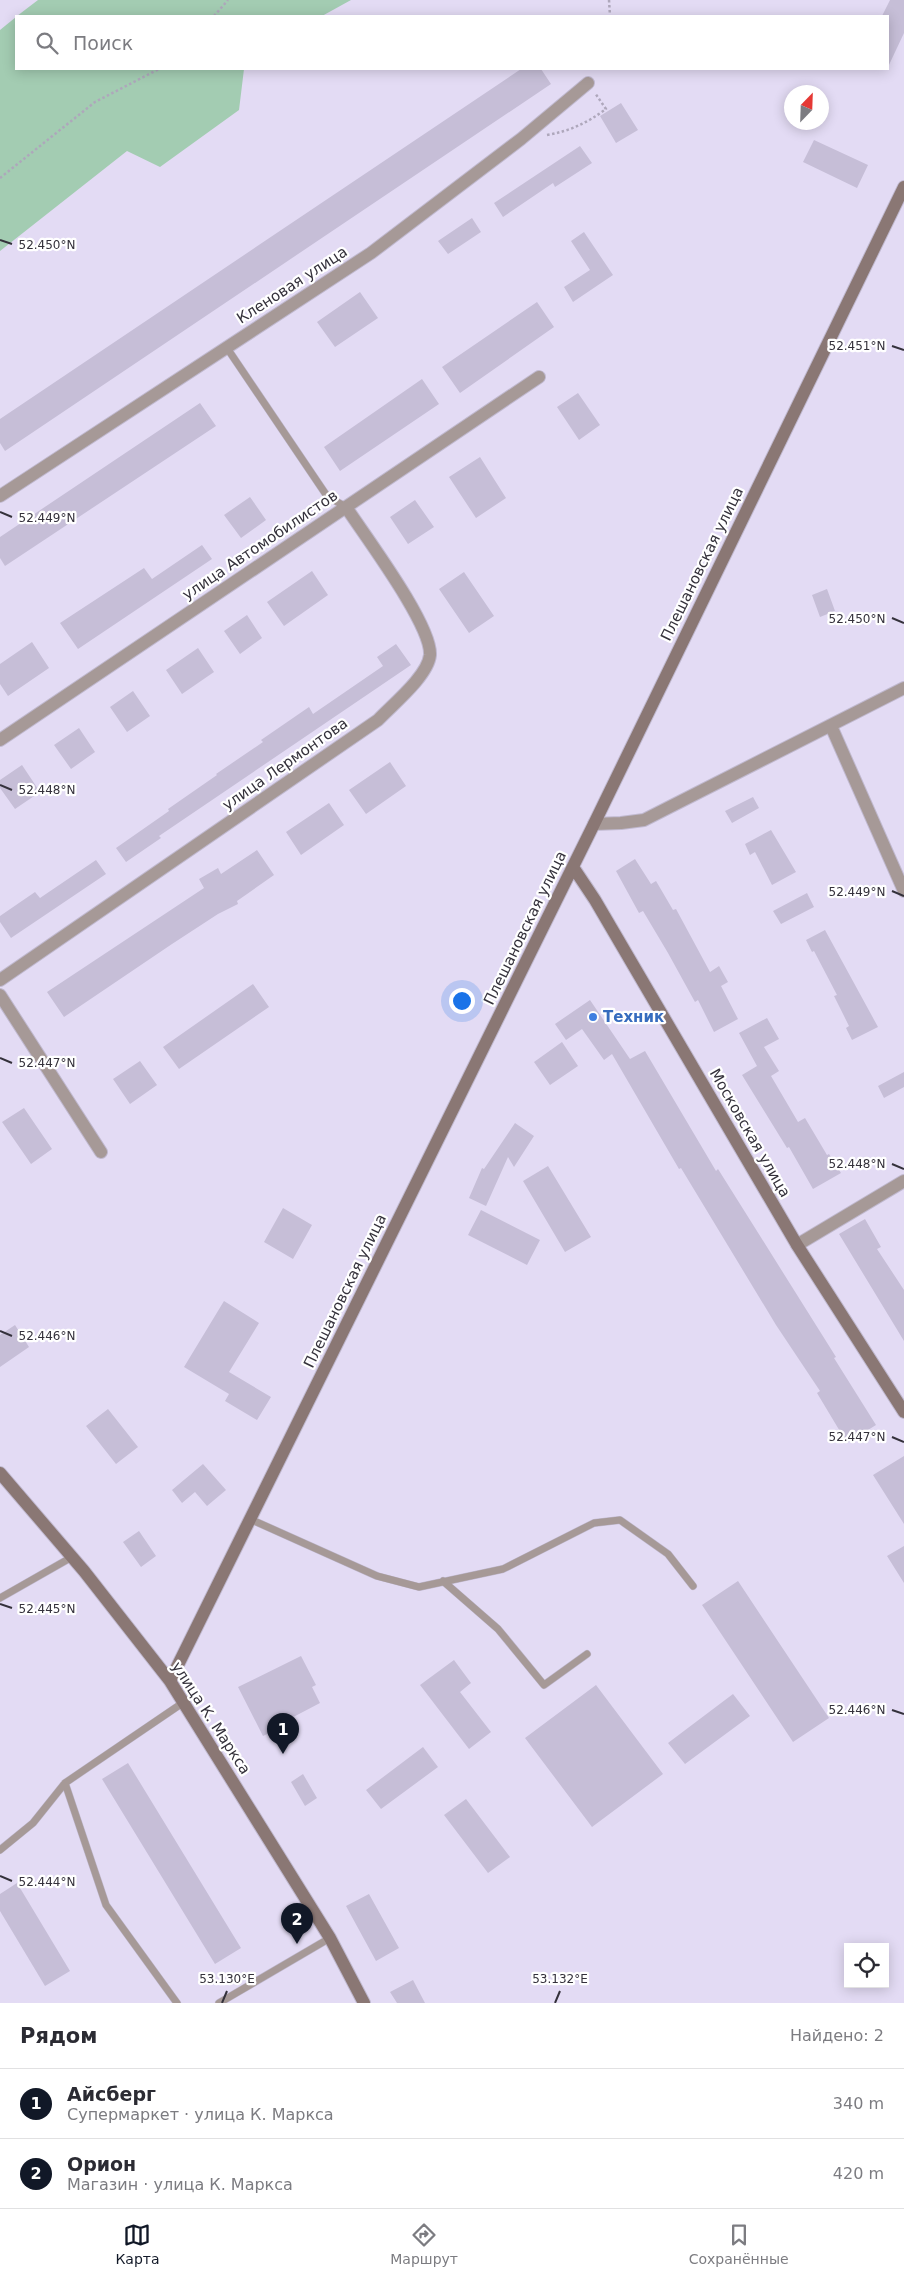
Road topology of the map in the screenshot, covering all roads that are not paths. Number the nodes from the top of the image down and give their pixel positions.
1 (588, 83) road end
2 (904, 187) edge
3 (227, 348) junction
4 (539, 377) dead end
5 (0, 496) edge
6 (346, 507) junction
7 (904, 688) edge
8 (831, 726) junction
9 (0, 740) edge
10 (594, 824) junction
11 (573, 867) junction
12 (904, 891) edge
13 (0, 980) edge
14 (0, 995) edge
15 (101, 1152) dead end
16 (904, 1182) edge
17 (797, 1245) junction
18 (904, 1412) edge
19 (0, 1473) edge
20 (250, 1519) junction
21 (72, 1557) junction
22 (444, 1581) junction
23 (692, 1586) dead end
24 (0, 1598) edge
25 (587, 1654) dead end
26 (170, 1681) junction
27 (184, 1702) junction
28 (65, 1783) junction
29 (0, 1850) edge
30 (330, 1938) junction
31 (177, 2003) edge
32 (219, 2003) edge
33 (364, 2003) edge

1 - 3 street, Кленовая улица
2 - 10 main road, Плешановская улица
3 - 5 street, Кленовая улица
3 - 6 lane
4 - 6 street, улица Автомобилистов
6 - 9 street, улица Автомобилистов
6 - 13 street, улица Лермонтова
7 - 8 street
8 - 10 street
8 - 12 street
10 - 11 main road, Плешановская улица
11 - 17 main road, Московская улица
11 - 20 main road, Плешановская улица
14 - 15 street
16 - 17 street
17 - 18 main road, Московская улица
19 - 21 main road, улица К. Маркса
20 - 22 lane
20 - 26 main road, Плешановская улица
21 - 24 lane
21 - 26 main road, улица К. Маркса
22 - 23 lane
22 - 25 lane
26 - 27 main road, улица К. Маркса
27 - 28 lane
27 - 30 main road, улица К. Маркса
28 - 29 lane
28 - 31 lane
30 - 32 lane
30 - 33 main road, улица К. Маркса

